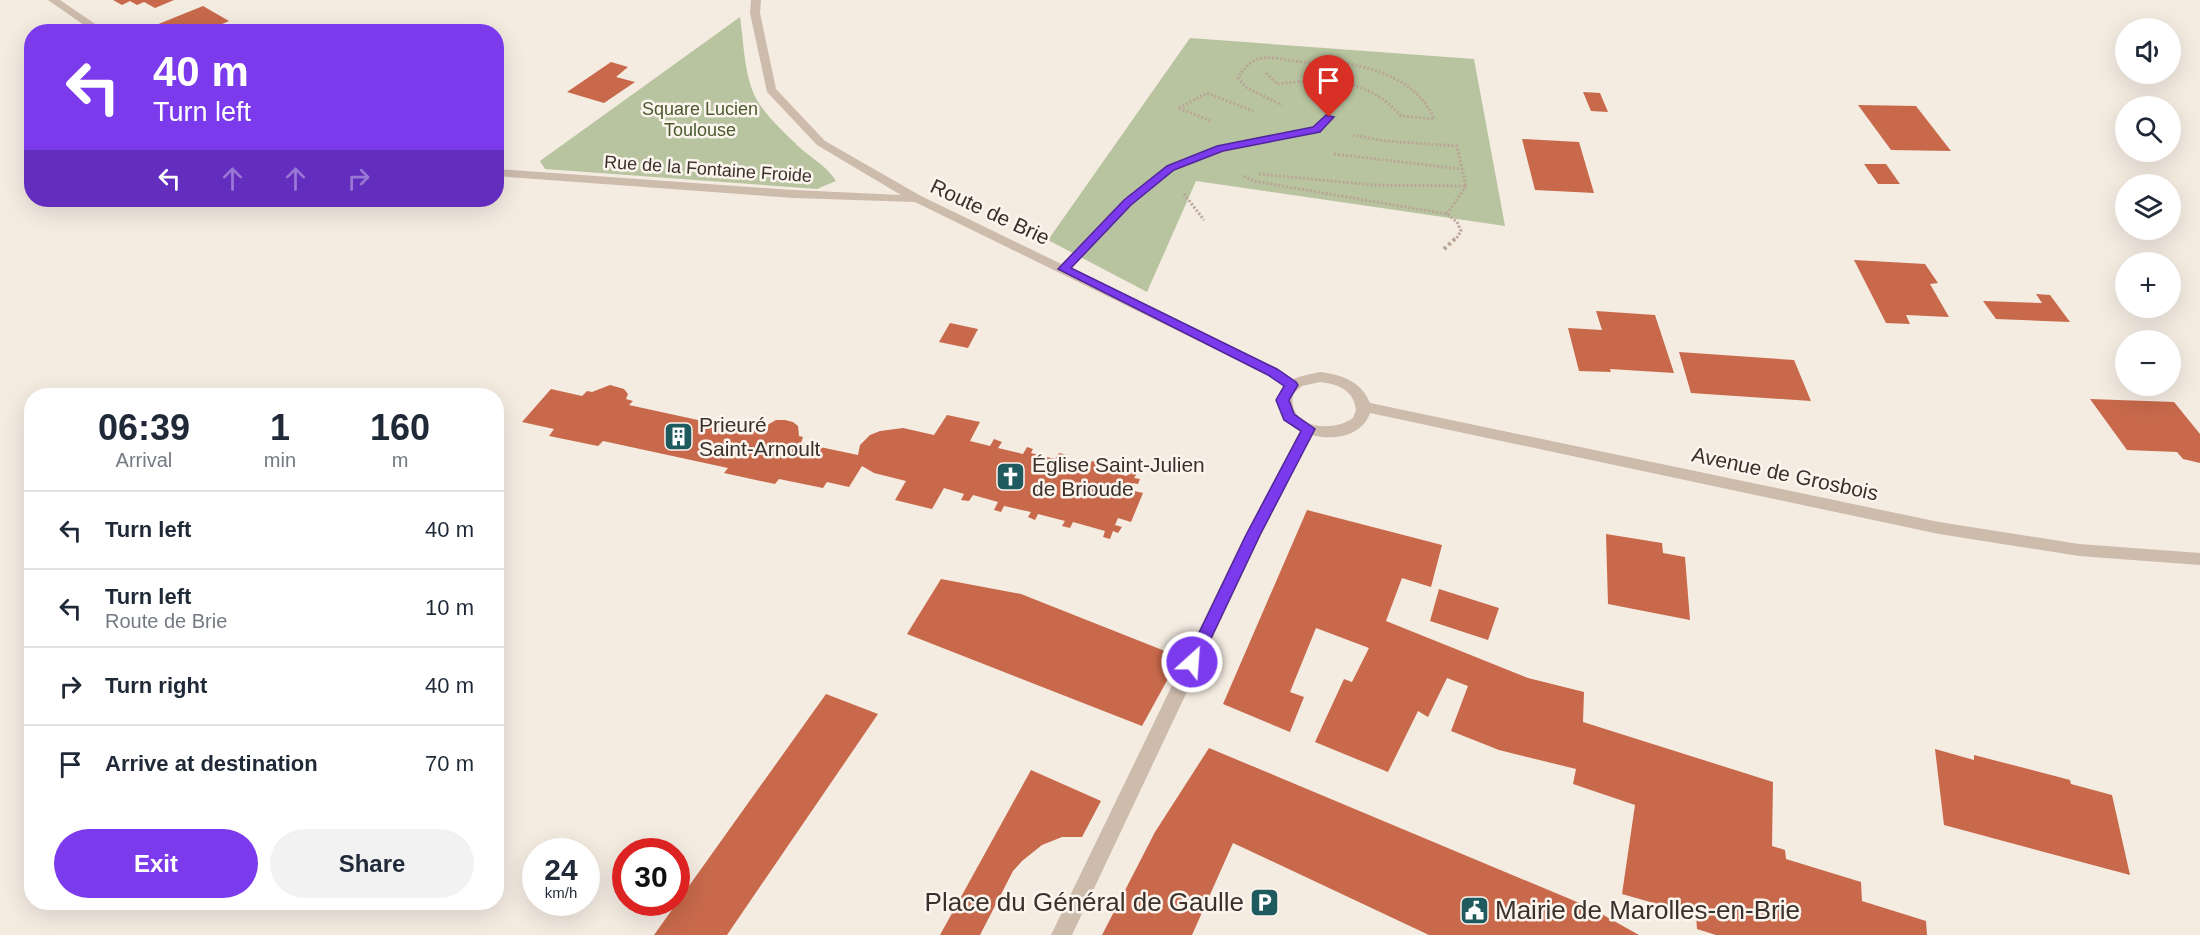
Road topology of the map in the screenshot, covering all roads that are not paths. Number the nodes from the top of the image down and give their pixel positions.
1 (53, 0) edge
2 (756, 0) edge
3 (90, 24) edge
4 (1329, 117) dead end
5 (504, 173) edge
6 (917, 199) junction
7 (1063, 269) junction
8 (1292, 385) junction
9 (1364, 407) junction
10 (1308, 429) junction
11 (2200, 559) edge
12 (1061, 935) edge

1 - 3 street
2 - 6 street, Route de Brie
4 - 7 street
5 - 6 street, Rue de la Fontaine Froide
6 - 7 street, Route de Brie
7 - 8 street, Route de Brie
8 - 9 street
8 - 10 street
9 - 10 street
9 - 11 street, Avenue de Grosbois
10 - 12 street

